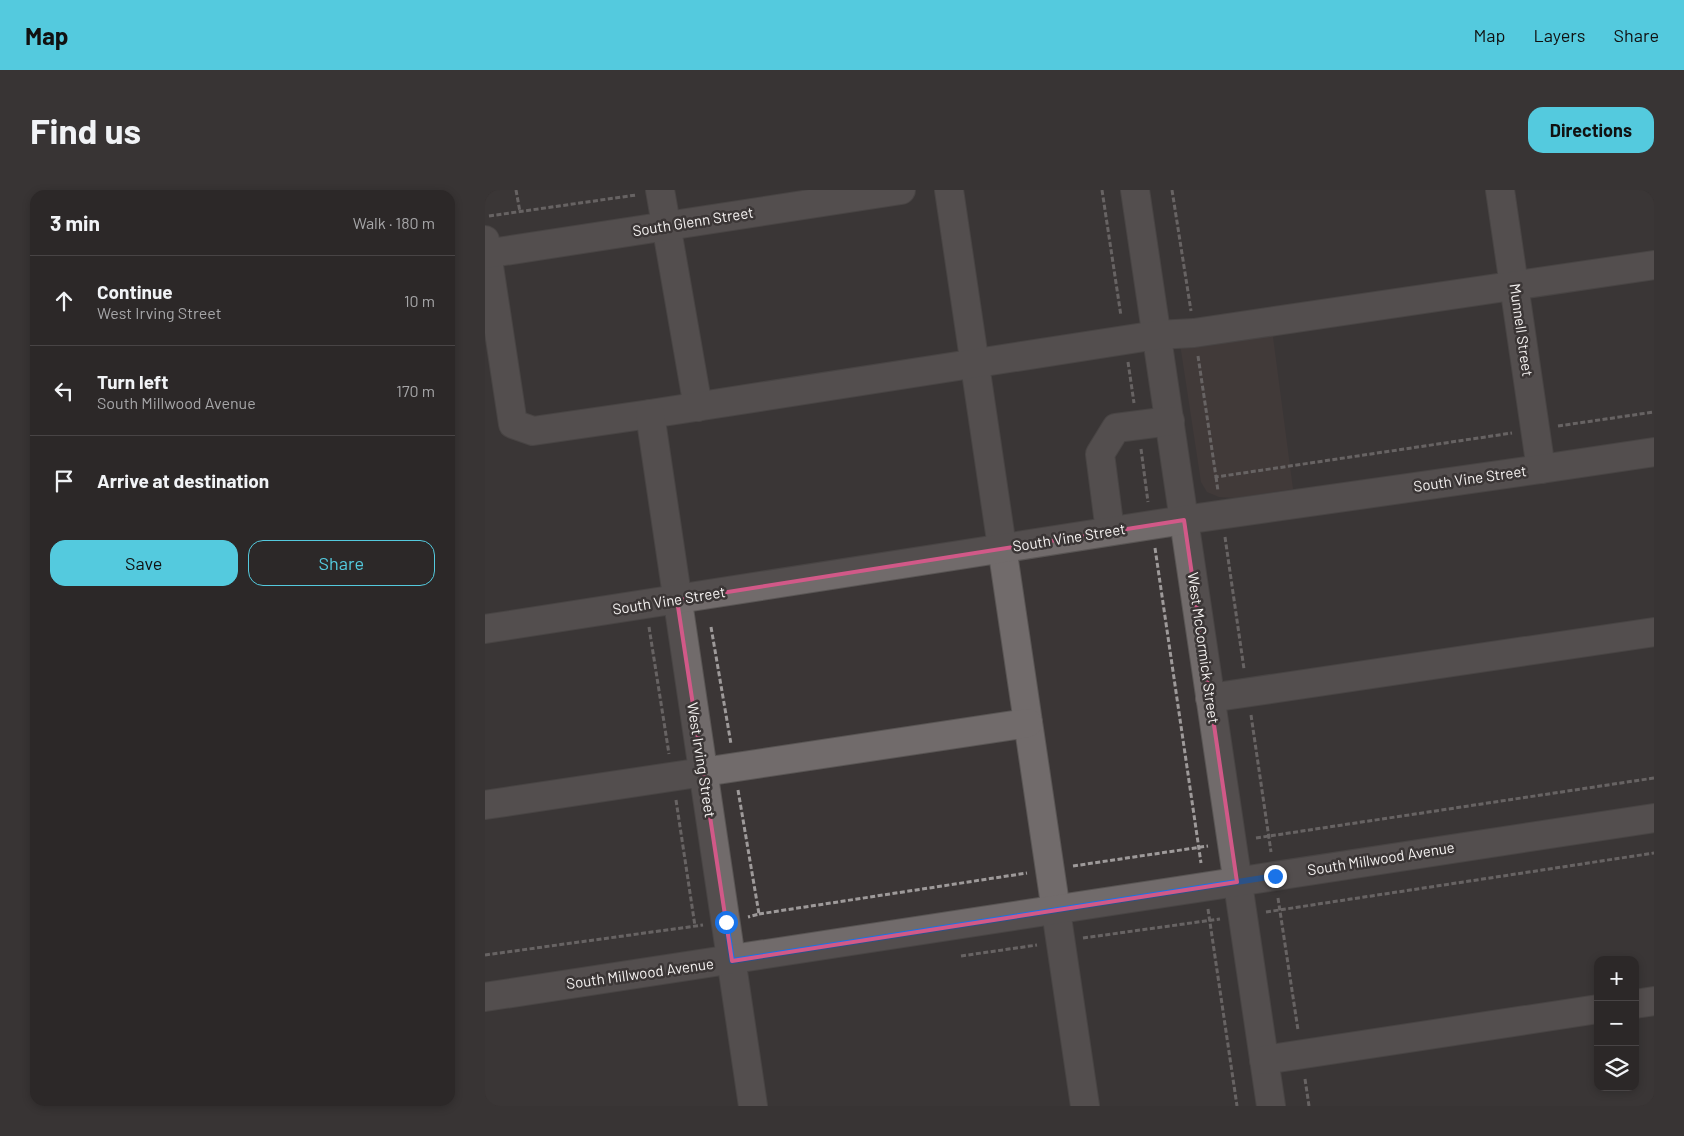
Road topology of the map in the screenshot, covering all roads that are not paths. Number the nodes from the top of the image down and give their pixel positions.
1 (901, 190) edge
2 (949, 190) edge
3 (1135, 190) edge
4 (1500, 190) edge
5 (660, 191) edge
6 (665, 226) junction
7 (486, 249) edge
8 (1654, 265) edge
9 (1515, 286) junction
10 (1157, 335) junction
11 (974, 364) junction
12 (697, 407) junction
13 (650, 414) junction
14 (1169, 421) junction
15 (1654, 452) edge
16 (1541, 469) junction
17 (1184, 520) junction
18 (1110, 531) junction
19 (1002, 548) junction
20 (677, 600) junction
21 (485, 628) edge
22 (1654, 632) edge
23 (1210, 698) junction
24 (1028, 723) junction
25 (703, 772) junction
26 (485, 805) edge
27 (1654, 818) edge
28 (1237, 882) junction
29 (1056, 910) junction
30 (732, 961) junction
31 (485, 996) edge
32 (1654, 1001) edge
33 (1639, 1003) edge
34 (1594, 1010) edge
35 (1264, 1060) junction
36 (753, 1106) edge
37 (1085, 1106) edge
38 (1271, 1106) edge

1 - 6 street, South Glenn Street
2 - 11 street
3 - 10 street, West McCormick Street
4 - 9 street, Munnell Street
5 - 6 street
6 - 7 street, South Glenn Street
6 - 12 street
7 - 13 street
8 - 9 street
9 - 10 street
9 - 16 street, Munnell Street
10 - 11 street
10 - 14 street, West McCormick Street
11 - 12 street
11 - 19 street
12 - 13 street
13 - 20 street, West Irving Street
14 - 17 street, West McCormick Street
14 - 18 street
15 - 16 street, South Vine Street
16 - 17 street, South Vine Street
17 - 18 street, South Vine Street
17 - 23 street, West McCormick Street
18 - 19 street, South Vine Street
19 - 20 street, South Vine Street
19 - 24 street
20 - 21 street, South Vine Street
20 - 25 street, West Irving Street
22 - 23 street
23 - 28 street, West McCormick Street
24 - 25 street
24 - 29 street
25 - 26 street
25 - 30 street, West Irving Street
27 - 28 street, South Millwood Avenue
28 - 29 street, South Millwood Avenue
28 - 35 street, West McCormick Street
29 - 30 street, South Millwood Avenue
29 - 37 street
30 - 31 street, South Millwood Avenue
30 - 36 street, West Irving Street
32 - 33 street
34 - 35 street
35 - 38 street, West McCormick Street

